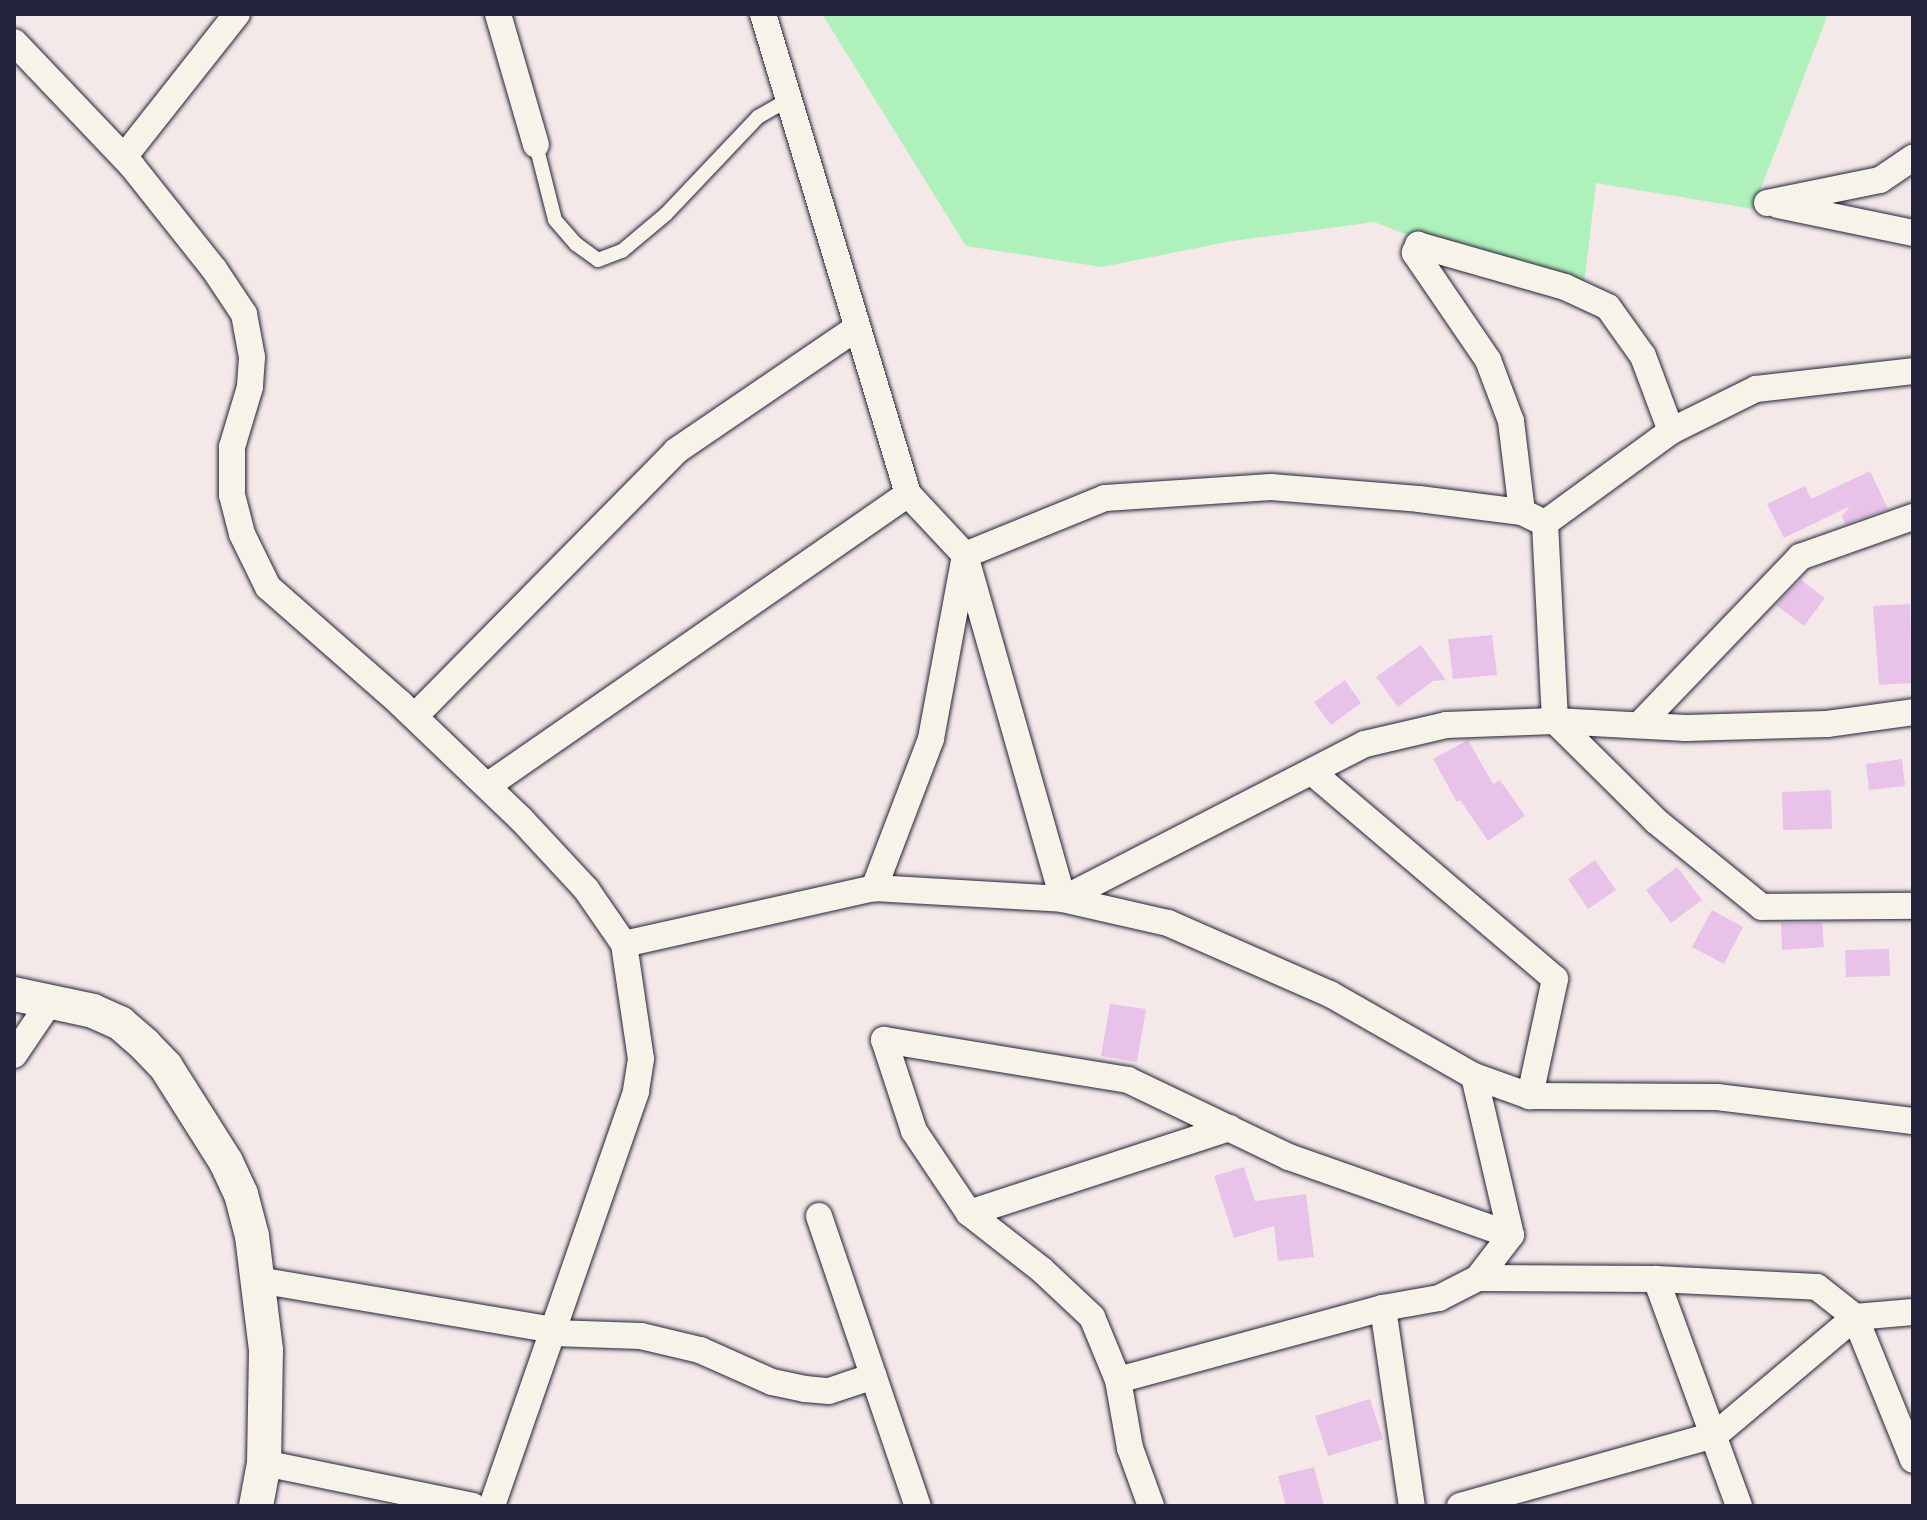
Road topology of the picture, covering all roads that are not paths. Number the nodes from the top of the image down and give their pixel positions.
1 (237, 14) edge
2 (498, 14) edge
3 (763, 14) edge
4 (14, 42) edge
5 (788, 100) junction
6 (536, 145) joint
7 (124, 157) junction
8 (1913, 158) edge
9 (1913, 233) edge
10 (855, 329) junction
11 (1913, 371) edge
12 (1671, 431) junction
13 (908, 494) junction
14 (1913, 517) edge
15 (1533, 518) junction
16 (965, 555) junction
17 (1913, 712) edge
18 (415, 716) junction
19 (1555, 721) junction
20 (1639, 725) junction
21 (1312, 772) junction
22 (487, 786) junction
23 (874, 888) junction
24 (1063, 899) junction
25 (1913, 906) edge
26 (624, 944) junction
27 (14, 994) edge
28 (50, 1002) junction
29 (14, 1055) edge
30 (1474, 1076) junction
31 (1530, 1096) junction
32 (1913, 1121) edge
33 (1229, 1128) junction
34 (969, 1213) junction
35 (819, 1216) dead end
36 (1511, 1235) junction
37 (1478, 1278) junction
38 (1656, 1279) junction
39 (258, 1280) junction
40 (1383, 1308) junction
41 (1913, 1312) edge
42 (1855, 1317) junction
43 (554, 1332) junction
44 (874, 1376) junction
45 (1118, 1380) junction
46 (1715, 1435) junction
47 (1913, 1460) edge
48 (264, 1463) junction
49 (256, 1506) edge
50 (473, 1506) edge
51 (492, 1506) edge
52 (918, 1506) edge
53 (1151, 1506) edge
54 (1412, 1506) edge
55 (1460, 1506) edge
56 (1739, 1506) edge

1 - 7 street
2 - 6 street
3 - 5 street
4 - 7 street
5 - 6 lane
5 - 10 street
7 - 18 street
8 - 9 street
10 - 13 street
10 - 18 street
11 - 12 street
12 - 15 street
12 - 15 street
13 - 16 street
13 - 22 street
14 - 20 street
15 - 16 street
15 - 19 street
16 - 23 street
16 - 24 street
17 - 20 street
18 - 22 street
19 - 20 street
19 - 21 street
19 - 25 street
21 - 24 street
21 - 31 street
22 - 26 street
23 - 24 street
23 - 26 street
24 - 30 street
26 - 43 street
27 - 28 street
28 - 29 street
28 - 39 street
30 - 31 street
30 - 36 street
31 - 32 street
33 - 34 street
33 - 34 street
33 - 36 street
34 - 45 street
35 - 44 street
36 - 37 street
37 - 38 street
37 - 40 street
38 - 42 street
38 - 46 street
39 - 43 street
39 - 48 street
40 - 45 street
40 - 54 street
41 - 42 street
42 - 46 street
42 - 47 street
43 - 44 street
43 - 51 street
44 - 52 street
45 - 53 street
46 - 55 street
46 - 56 street
48 - 49 street
48 - 50 street

